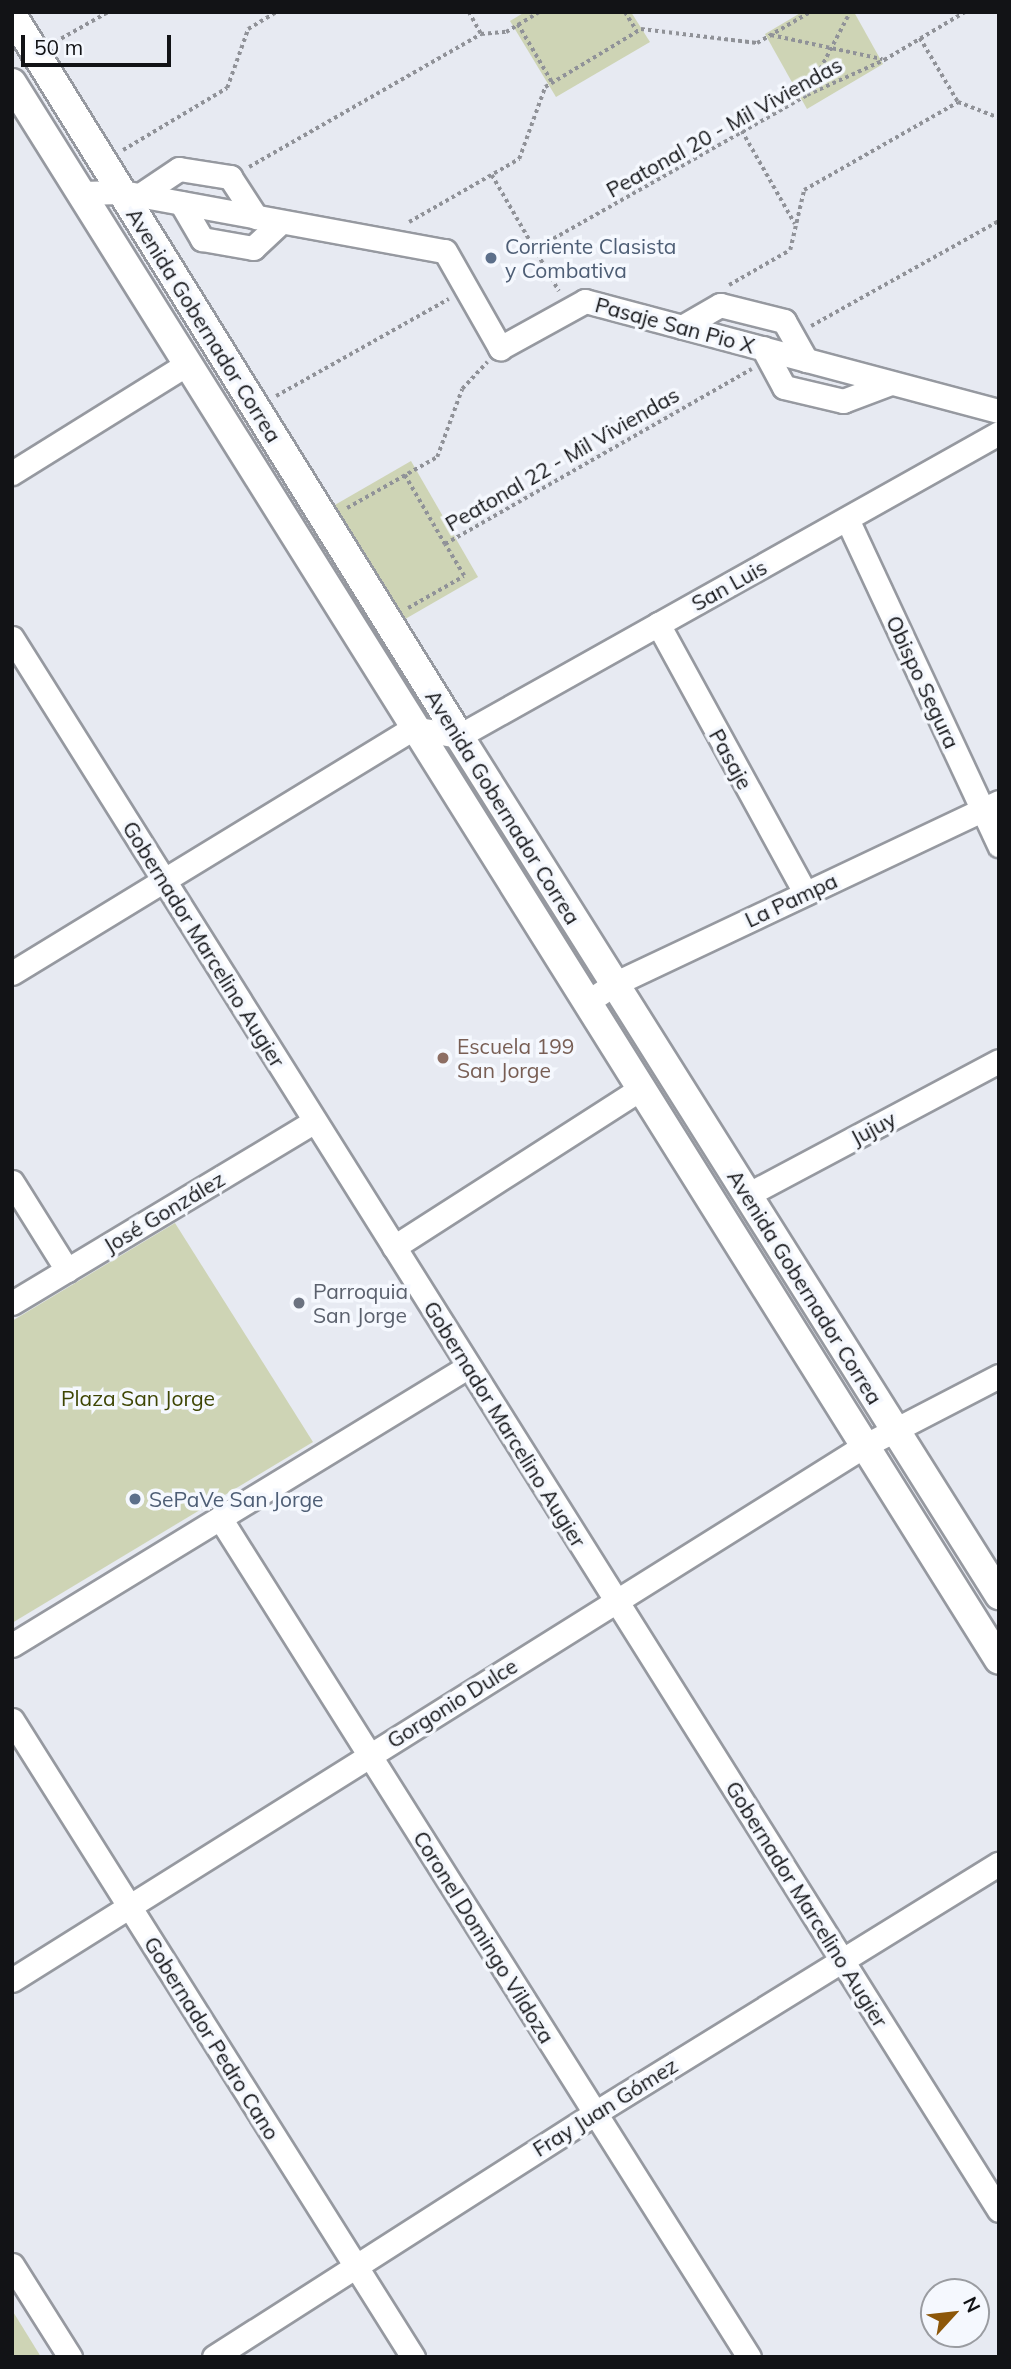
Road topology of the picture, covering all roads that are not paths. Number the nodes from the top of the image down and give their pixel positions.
1 (12, 15) edge
2 (12, 83) edge
3 (81, 193) junction
4 (131, 194) junction
5 (181, 203) junction
6 (257, 217) junction
7 (281, 222) junction
8 (682, 327) junction
9 (766, 354) junction
10 (806, 360) junction
11 (187, 364) junction
12 (891, 383) junction
13 (999, 411) edge
14 (999, 433) edge
15 (12, 473) edge
16 (847, 519) junction
17 (658, 624) junction
18 (12, 638) edge
19 (413, 728) junction
20 (459, 736) junction
21 (991, 805) edge
22 (999, 845) edge
23 (164, 880) junction
24 (805, 893) junction
25 (12, 973) edge
26 (614, 984) junction
27 (586, 1003) junction
28 (999, 1061) edge
29 (640, 1089) junction
30 (315, 1121) junction
31 (12, 1182) edge
32 (747, 1195) junction
33 (394, 1247) junction
34 (67, 1270) junction
35 (12, 1303) edge
36 (469, 1366) junction
37 (999, 1376) edge
38 (894, 1428) junction
39 (864, 1446) junction
40 (220, 1518) junction
41 (999, 1595) edge
42 (617, 1601) junction
43 (12, 1645) edge
44 (999, 1660) edge
45 (12, 1720) edge
46 (369, 1754) junction
47 (999, 1863) edge
48 (129, 1906) junction
49 (842, 1961) junction
50 (12, 1980) edge
51 (595, 2113) junction
52 (999, 2210) edge
53 (12, 2265) edge
54 (356, 2266) junction
55 (69, 2357) edge
56 (214, 2357) edge
57 (413, 2357) edge
58 (749, 2357) edge

1 - 4 main road, Avenida Gobernador Correa
2 - 3 main road, Avenida Gobernador Correa
3 - 4 street
3 - 11 main road, Avenida Gobernador Correa
4 - 5 street
4 - 6 street
4 - 20 main road, Avenida Gobernador Correa
5 - 6 street
5 - 7 street
6 - 7 street
7 - 8 street, Pasaje San Pio X
8 - 9 street, Pasaje San Pio X
8 - 10 street
9 - 10 street, Pasaje San Pio X
9 - 12 street
10 - 12 street, Pasaje San Pio X
11 - 15 street
11 - 19 main road, Avenida Gobernador Correa
12 - 13 street, Pasaje San Pio X
14 - 16 street, San Luis
16 - 17 street, San Luis
16 - 21 street, Obispo Segura
17 - 20 street, San Luis
17 - 24 street, Pasaje
18 - 23 street, Gobernador Marcelino Augier
19 - 20 street
19 - 23 street
19 - 27 main road, Avenida Gobernador Correa
20 - 26 main road, Avenida Gobernador Correa
21 - 22 street, Obispo Segura
21 - 24 street, La Pampa
23 - 25 street
23 - 30 street, Gobernador Marcelino Augier
24 - 26 street, La Pampa
26 - 27 street, La Pampa
26 - 32 main road, Avenida Gobernador Correa
27 - 29 main road, Avenida Gobernador Correa
28 - 32 street, Jujuy
29 - 33 street
29 - 39 main road, Avenida Gobernador Correa
30 - 33 street, Gobernador Marcelino Augier
30 - 34 street, José González
31 - 34 street
32 - 38 main road, Avenida Gobernador Correa
33 - 36 street, Gobernador Marcelino Augier
34 - 35 street, José González
36 - 40 street
36 - 42 street, Gobernador Marcelino Augier
37 - 38 street, Gorgonio Dulce
38 - 39 street, Gorgonio Dulce
38 - 41 main road, Avenida Gobernador Correa
39 - 42 street, Gorgonio Dulce
39 - 44 main road, Avenida Gobernador Correa
40 - 43 street
40 - 46 street, Coronel Domingo Vildoza
42 - 46 street, Gorgonio Dulce
42 - 49 street, Gobernador Marcelino Augier
45 - 48 street, Gobernador Pedro Cano
46 - 48 street, Gorgonio Dulce
46 - 51 street, Coronel Domingo Vildoza
47 - 49 street, Fray Juan Gómez
48 - 50 street, Gorgonio Dulce
48 - 54 street, Gobernador Pedro Cano
49 - 51 street, Fray Juan Gómez
49 - 52 street, Gobernador Marcelino Augier
51 - 54 street, Fray Juan Gómez
51 - 58 street, Coronel Domingo Vildoza
53 - 55 street
54 - 56 street, Fray Juan Gómez
54 - 57 street, Gobernador Pedro Cano

